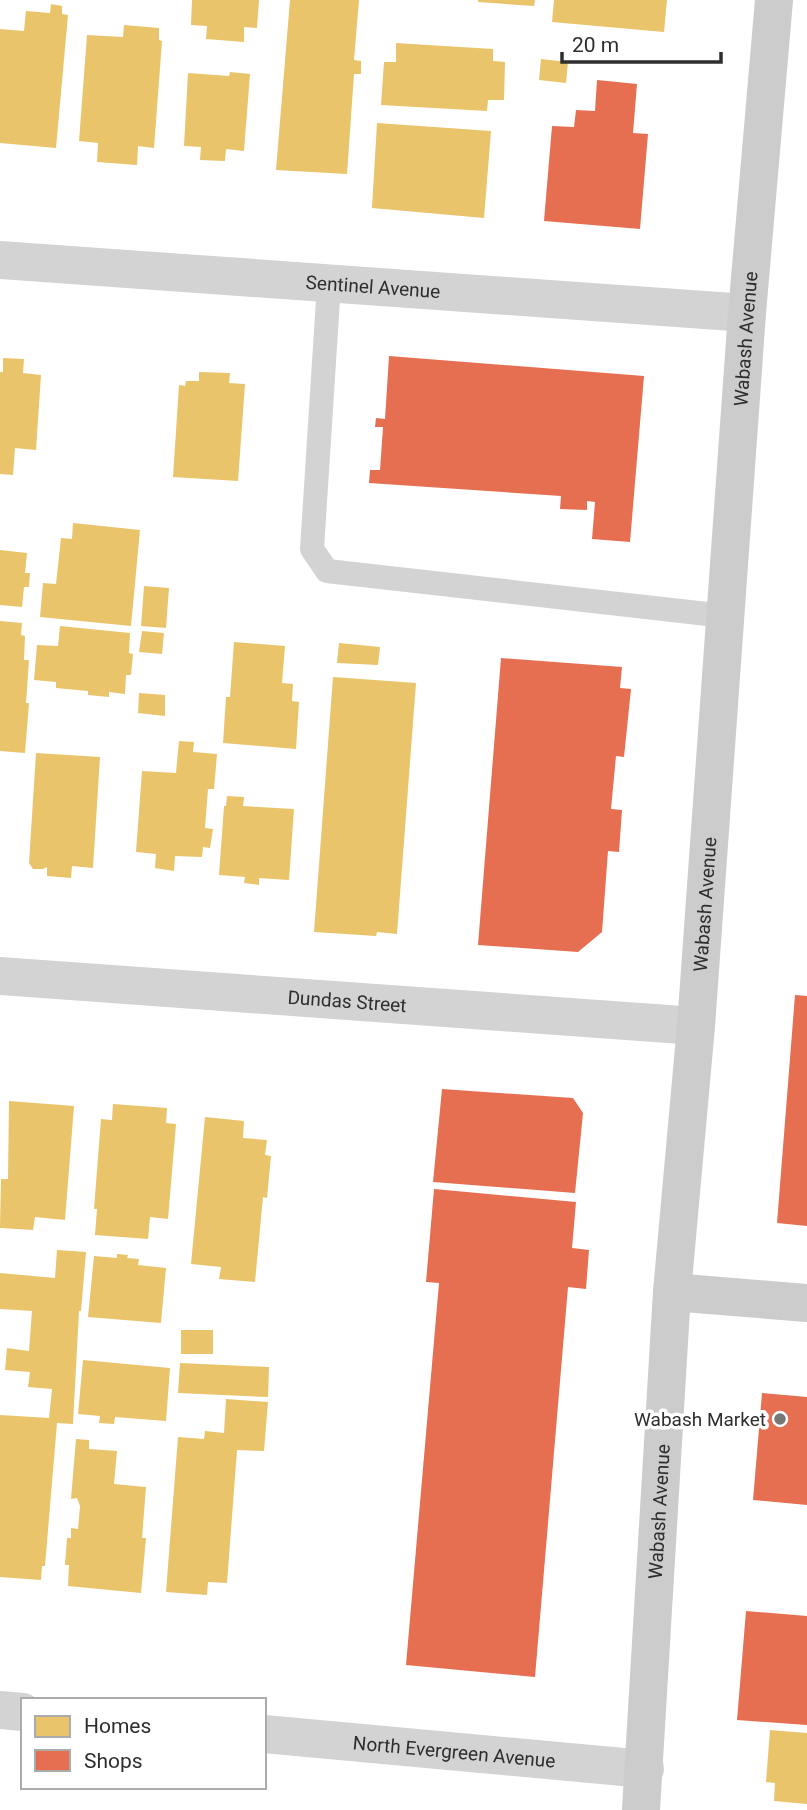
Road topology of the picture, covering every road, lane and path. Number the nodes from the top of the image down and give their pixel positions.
1 (774, 0) edge
2 (0, 260) edge
3 (329, 284) junction
4 (747, 313) junction
5 (725, 616) junction
6 (0, 976) edge
7 (696, 1026) junction
8 (672, 1292) junction
9 (807, 1303) edge
10 (0, 1710) edge
11 (21, 1712) edge
12 (266, 1734) edge
13 (645, 1769) junction
14 (641, 1810) edge

1 - 4 street, Wabash Avenue
2 - 3 street, Sentinel Avenue
3 - 4 street, Sentinel Avenue
3 - 5 lane
4 - 5 street, Wabash Avenue
5 - 7 street, Wabash Avenue
6 - 7 street, Dundas Street
7 - 8 street, Wabash Avenue
8 - 9 street
8 - 13 street, Wabash Avenue
10 - 11 street
12 - 13 street, North Evergreen Avenue
13 - 14 street, Wabash Avenue

